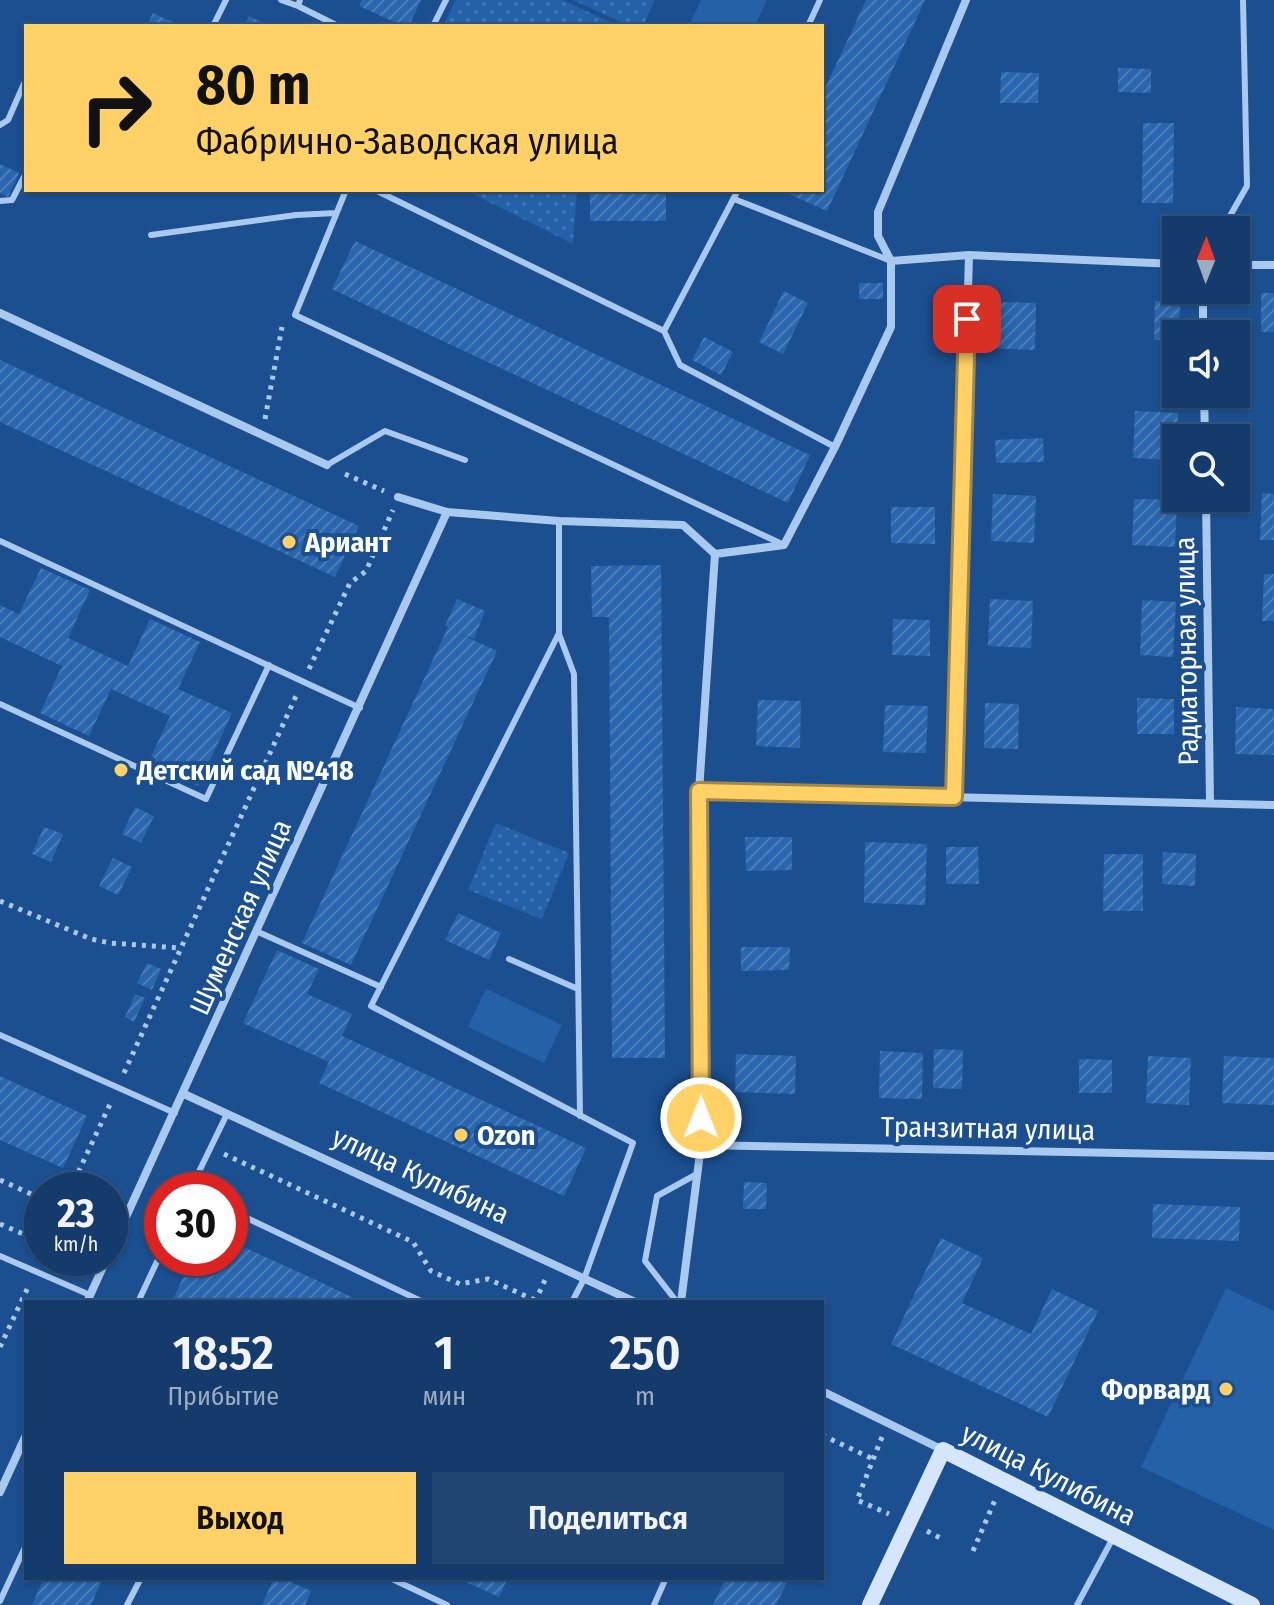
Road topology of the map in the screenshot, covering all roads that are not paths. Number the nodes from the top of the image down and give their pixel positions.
1 (226, 0) edge
2 (281, 0) edge
3 (446, 0) edge
4 (820, 0) edge
5 (966, 0) edge
6 (1243, 0) edge
7 (299, 3) edge
8 (214, 24) edge
9 (335, 24) edge
10 (434, 24) edge
11 (809, 24) edge
12 (24, 84) edge
13 (0, 125) edge
14 (24, 177) edge
15 (345, 192) edge
16 (379, 192) edge
17 (737, 192) edge
18 (734, 199) junction
19 (0, 201) edge
20 (336, 213) junction
21 (1230, 216) edge
22 (151, 235) dead end
23 (969, 255) junction
24 (891, 261) junction
25 (1162, 263) edge
26 (1250, 265) edge
27 (1274, 265) edge
28 (0, 313) edge
29 (664, 331) junction
30 (835, 447) junction
31 (465, 460) dead end
32 (327, 465) joint
33 (398, 497) road end
34 (447, 512) junction
35 (1206, 512) edge
36 (559, 521) junction
37 (0, 541) edge
38 (784, 545) junction
39 (715, 554) junction
40 (559, 633) junction
41 (269, 665) junction
42 (0, 704) edge
43 (360, 708) junction
44 (699, 791) junction
45 (954, 797) junction
46 (1210, 803) junction
47 (1274, 805) edge
48 (256, 931) junction
49 (509, 959) dead end
50 (381, 987) junction
51 (578, 989) junction
52 (0, 1035) edge
53 (184, 1094) junction
54 (175, 1113) junction
55 (227, 1114) junction
56 (580, 1116) junction
57 (701, 1145) junction
58 (1274, 1156) edge
59 (198, 1172) edge
60 (697, 1174) junction
61 (128, 1214) edge
62 (248, 1219) edge
63 (0, 1256) edge
64 (98, 1276) edge
65 (150, 1276) edge
66 (584, 1279) junction
67 (88, 1298) edge
68 (139, 1300) edge
69 (419, 1300) edge
70 (573, 1300) edge
71 (631, 1300) edge
72 (677, 1300) edge
73 (679, 1300) edge
74 (824, 1392) edge
75 (24, 1439) edge
76 (943, 1450) junction
77 (0, 1492) edge
78 (1114, 1535) junction
79 (24, 1549) edge
80 (140, 1580) edge
81 (394, 1580) edge
82 (665, 1580) edge
83 (0, 1601) edge
84 (127, 1605) edge
85 (447, 1605) edge
86 (654, 1605) edge
87 (870, 1605) edge
88 (1077, 1605) edge
89 (1252, 1605) edge

1 - 8 lane
2 - 7 lane
3 - 10 lane
4 - 11 lane
5 - 24 street
6 - 21 lane
7 - 9 lane
12 - 13 lane
14 - 19 lane
15 - 20 lane
16 - 29 lane
17 - 18 lane
18 - 24 lane
18 - 29 lane
20 - 22 lane
20 - 38 lane
23 - 24 street
23 - 25 street
23 - 45 street
24 - 30 street
26 - 27 street
28 - 32 street
29 - 30 lane
30 - 38 street
31 - 32 lane
33 - 34 street
34 - 36 street
34 - 43 street, Шуменская улица
35 - 46 street, Радиаторная улица
36 - 39 street
36 - 40 lane
37 - 41 lane
38 - 39 street
39 - 44 street
40 - 50 lane
40 - 51 lane
41 - 42 lane
41 - 43 lane
43 - 48 street, Шуменская улица
44 - 45 street
44 - 57 street
45 - 46 street
46 - 47 street
48 - 50 lane
48 - 53 street, Шуменская улица
49 - 51 lane
50 - 56 lane
51 - 56 lane
52 - 54 lane
53 - 54 street, Шуменская улица
53 - 55 street, улица Кулибина
54 - 61 street, Шуменская улица
55 - 59 lane
55 - 66 street, улица Кулибина
56 - 66 lane
57 - 58 street, Транзитная улица
57 - 60 street
60 - 72 lane
60 - 73 street
62 - 69 lane
63 - 67 lane
64 - 67 street
65 - 68 lane
66 - 70 lane
66 - 71 street, улица Кулибина
74 - 76 street, улица Кулибина
75 - 77 street
76 - 78 street, улица Кулибина
76 - 87 street
78 - 88 lane
78 - 89 street, улица Кулибина
79 - 83 lane
80 - 84 lane
81 - 85 lane
82 - 86 lane

